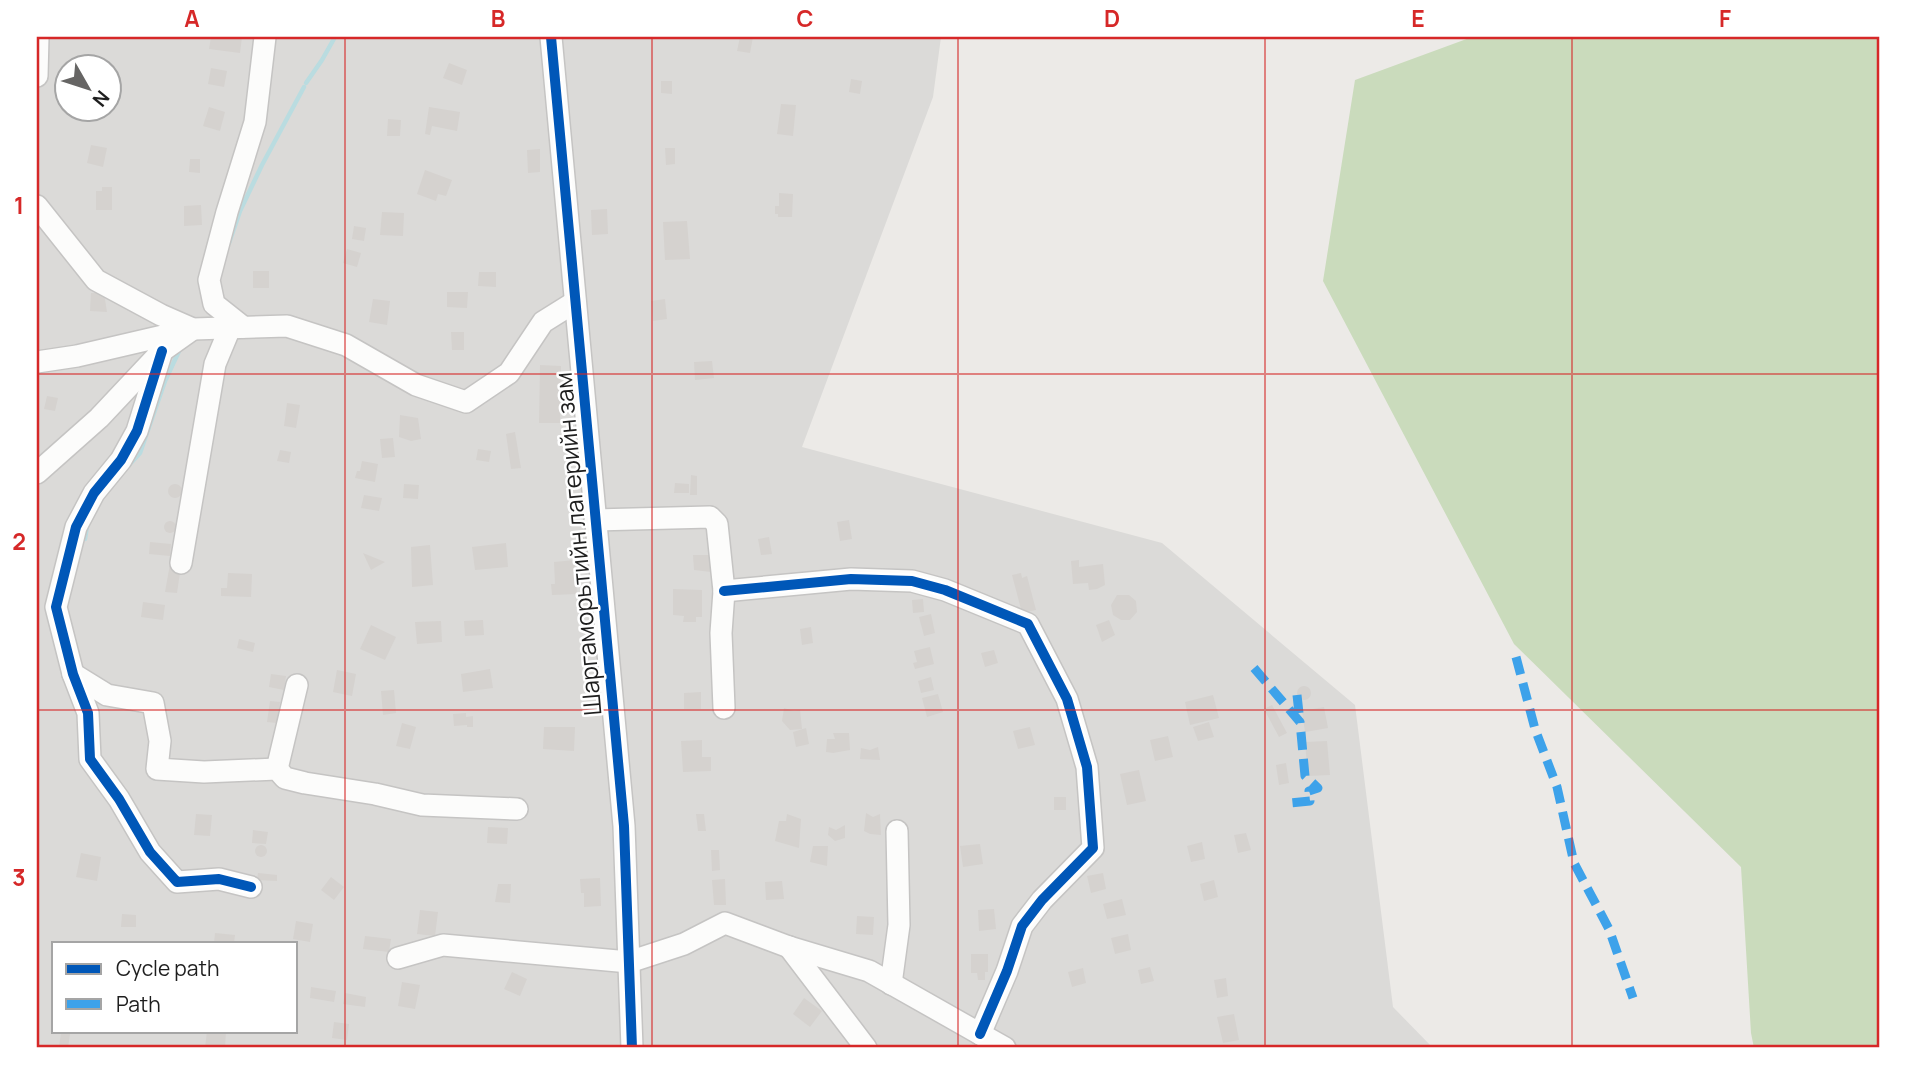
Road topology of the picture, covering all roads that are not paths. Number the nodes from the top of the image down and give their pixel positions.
1 (38, 37) edge
2 (265, 37) edge
3 (551, 37) edge
4 (37, 76) edge
5 (37, 206) edge
6 (575, 302) junction
7 (236, 328) junction
8 (193, 330) junction
9 (162, 351) junction
10 (37, 362) edge
11 (37, 473) edge
12 (595, 520) junction
13 (181, 563) dead end
14 (724, 591) junction
15 (73, 674) junction
16 (297, 685) dead end
17 (724, 708) dead end
18 (277, 769) junction
19 (517, 809) dead end
20 (897, 831) dead end
21 (251, 887) dead end
22 (789, 947) junction
23 (398, 958) dead end
24 (629, 962) junction
25 (891, 984) junction
26 (980, 1034) junction
27 (632, 1048) edge
28 (866, 1048) edge
29 (1005, 1048) edge

1 - 4 street
2 - 7 street
3 - 6 street, Шаргаморьтийн лагерийн зам
5 - 8 street
6 - 7 street
6 - 12 street, Шаргаморьтийн лагерийн зам
7 - 8 street
7 - 13 street
8 - 9 street
8 - 10 street
9 - 11 street
9 - 15 street
12 - 14 street
12 - 24 street, Шаргаморьтийн лагерийн зам
14 - 17 street
14 - 26 street
15 - 18 street
15 - 21 street
16 - 18 street
18 - 19 street
20 - 25 street
22 - 24 street
22 - 25 street
22 - 28 street
23 - 24 street
24 - 27 street, Шаргаморьтийн лагерийн зам
25 - 26 street
26 - 29 street

